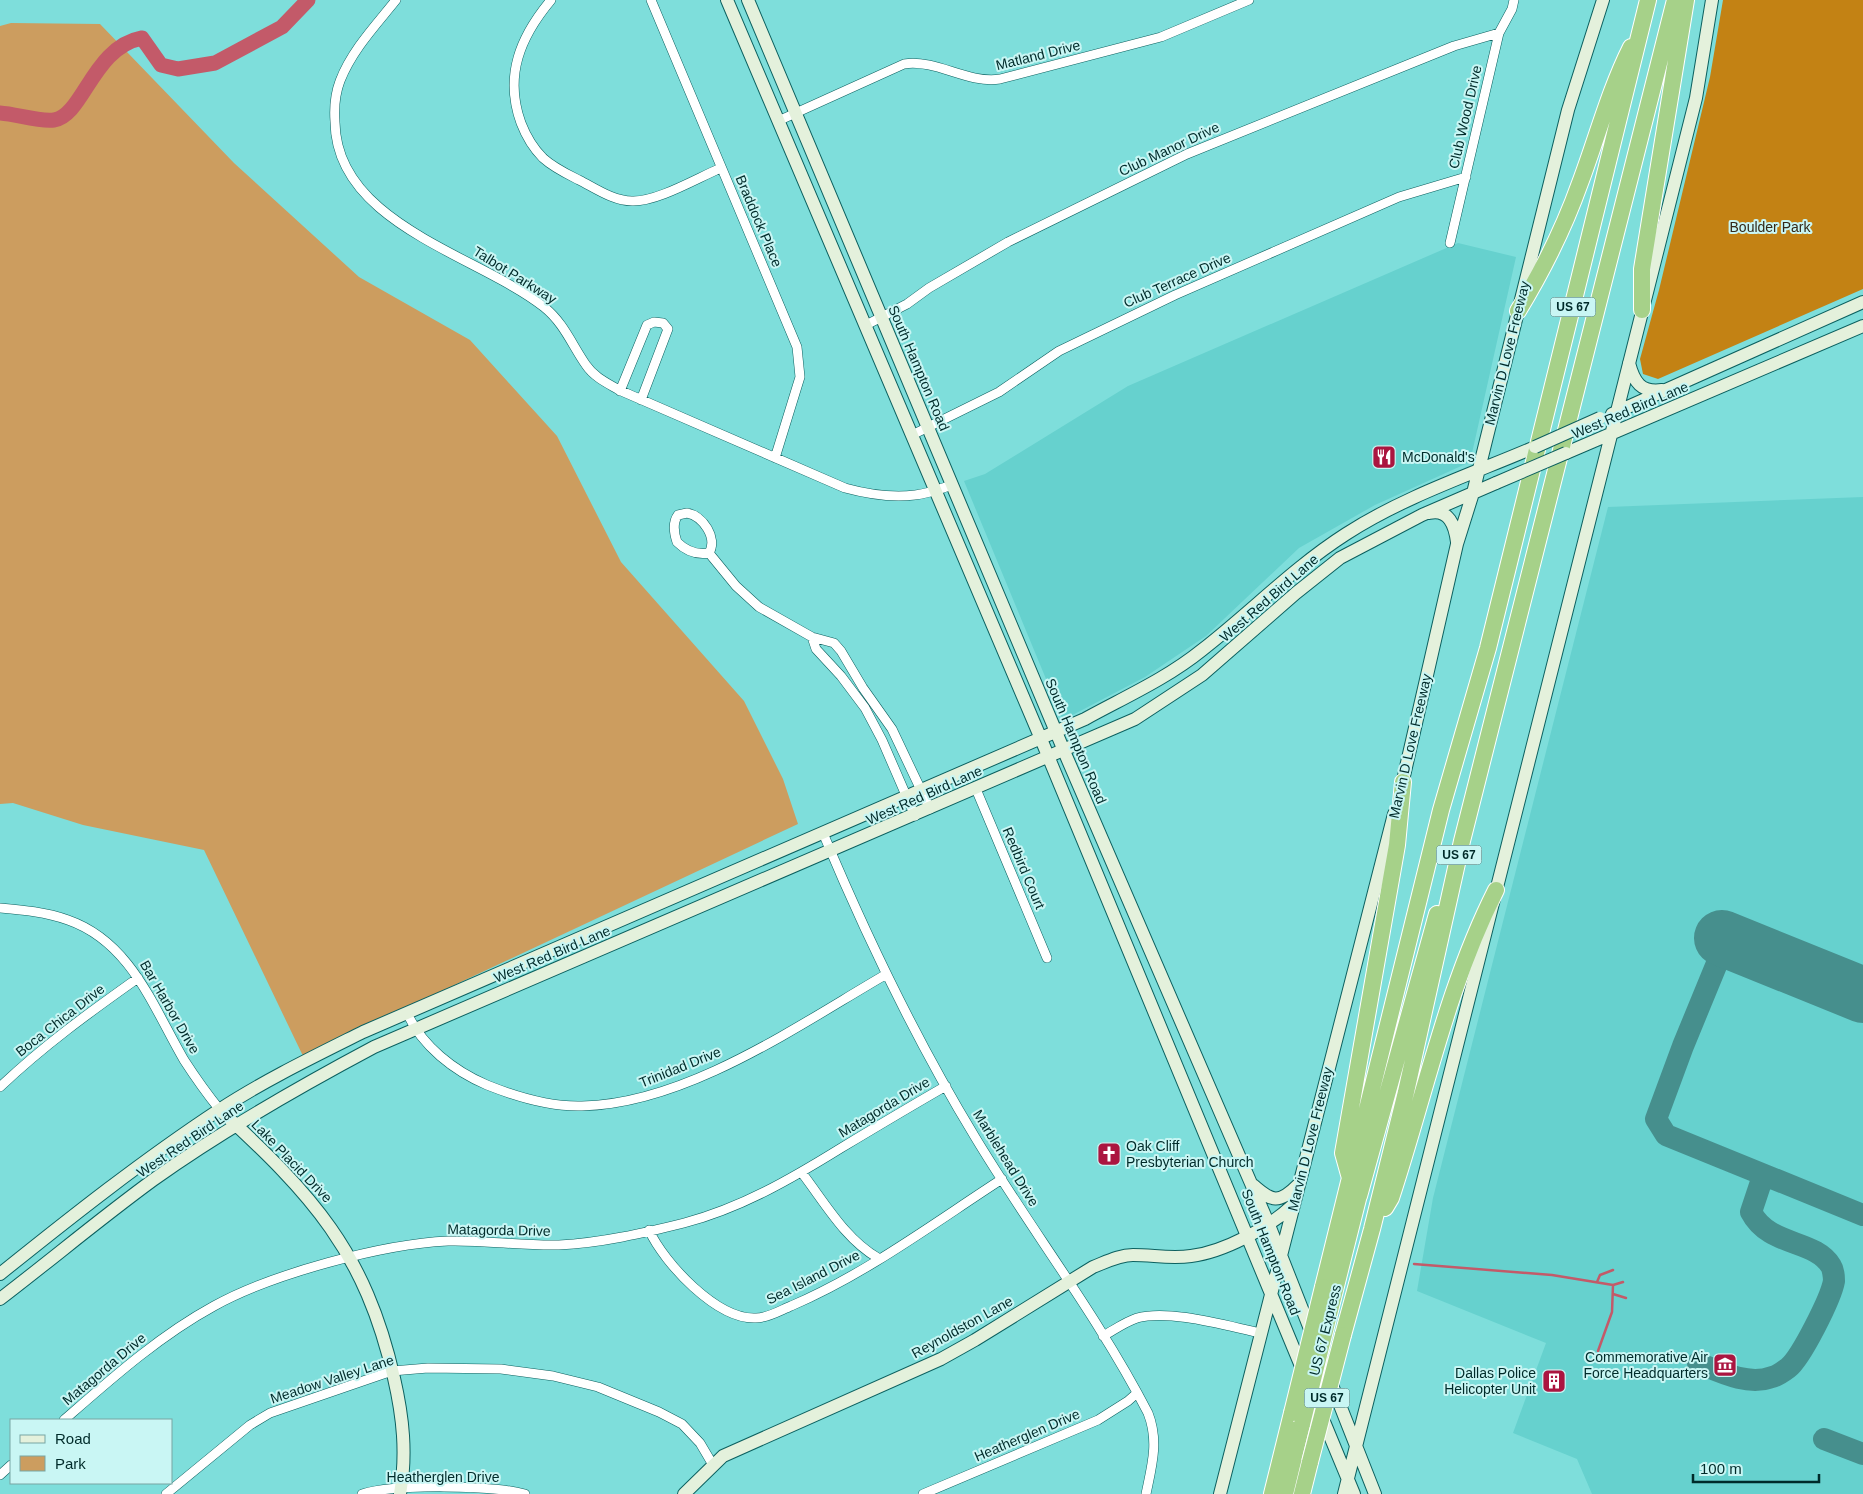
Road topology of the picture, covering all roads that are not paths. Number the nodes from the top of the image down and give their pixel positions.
1 (396, 0) edge
2 (551, 0) edge
3 (651, 0) edge
4 (727, 0) edge
5 (748, 0) edge
6 (1248, 0) edge
7 (1514, 0) edge
8 (1603, 0) edge
9 (1648, 0) edge
10 (1675, 0) edge
11 (1686, 0) edge
12 (1712, 0) edge
13 (1642, 24) junction
14 (1499, 33) junction
15 (795, 112) junction
16 (778, 121) junction
17 (721, 168) junction
18 (1466, 176) junction
19 (837, 211) junction
20 (820, 219) junction
21 (1450, 243) dead end
22 (1863, 302) edge
23 (1642, 310) junction
24 (1518, 311) junction
25 (882, 318) junction
26 (1819, 321) junction
27 (866, 325) junction
28 (1863, 326) edge
29 (1829, 341) junction
30 (1629, 363) junction
31 (1670, 389) junction
32 (620, 391) junction
33 (641, 400) junction
34 (1617, 412) junction
35 (928, 428) junction
36 (1611, 434) junction
37 (912, 435) junction
38 (775, 458) junction
39 (1478, 472) junction
40 (952, 485) junction
41 (935, 490) junction
42 (1473, 493) junction
43 (1422, 515) junction
44 (1361, 525) junction
45 (1370, 541) junction
46 (1457, 544) junction
47 (709, 553) junction
48 (812, 637) junction
49 (1215, 640) junction
50 (1227, 655) junction
51 (850, 664) junction
52 (841, 676) junction
53 (869, 697) junction
54 (862, 704) junction
55 (1056, 732) junction
56 (895, 735) junction
57 (1041, 738) junction
58 (882, 740) junction
59 (1064, 751) junction
60 (1049, 757) junction
61 (1403, 782) junction
62 (976, 789) junction
63 (922, 790) junction
64 (907, 797) junction
65 (930, 809) junction
66 (1441, 810) junction
67 (914, 816) junction
68 (823, 833) junction
69 (1462, 841) junction
70 (793, 846) junction
71 (831, 852) junction
72 (801, 864) junction
73 (1496, 890) junction
74 (0, 908) edge
75 (1047, 958) dead end
76 (885, 975) junction
77 (138, 978) junction
78 (1162, 979) junction
79 (1145, 987) junction
80 (408, 1013) junction
81 (1182, 1026) junction
82 (415, 1030) junction
83 (1164, 1034) junction
84 (0, 1086) edge
85 (946, 1086) junction
86 (220, 1110) junction
87 (236, 1125) junction
88 (802, 1173) junction
89 (1002, 1179) junction
90 (1351, 1180) junction
91 (1249, 1181) junction
92 (1298, 1184) junction
93 (1358, 1196) junction
94 (1293, 1206) junction
95 (1269, 1225) junction
96 (1372, 1229) junction
97 (650, 1230) junction
98 (1249, 1235) junction
99 (1281, 1254) junction
100 (350, 1258) junction
101 (878, 1258) junction
102 (0, 1274) edge
103 (1069, 1282) junction
104 (1272, 1291) junction
105 (1328, 1292) junction
106 (0, 1299) edge
107 (1261, 1333) junction
108 (1102, 1336) junction
109 (392, 1371) junction
110 (1137, 1393) junction
111 (1297, 1418) junction
112 (65, 1419) edge
113 (1356, 1447) junction
114 (713, 1465) junction
115 (10, 1467) edge
116 (0, 1475) edge
117 (1348, 1479) junction
118 (400, 1491) edge
119 (166, 1494) edge
120 (362, 1494) edge
121 (525, 1494) edge
122 (684, 1494) edge
123 (923, 1494) edge
124 (1146, 1494) edge
125 (1220, 1494) edge
126 (1272, 1494) edge
127 (1285, 1494) edge
128 (1302, 1494) edge
129 (1344, 1494) edge
130 (1354, 1494) edge
131 (1375, 1494) edge

1 - 32 street, Talbot Parkway
2 - 17 street
3 - 17 street, Braddock Place
4 - 16 main road, South Hampton Road
5 - 15 main road, South Hampton Road
6 - 15 street, Matland Drive
7 - 14 street, Club Wood Drive
8 - 24 main road, Marvin D Love Freeway
9 - 13 highway, US 67
10 - 69 highway, US 67
11 - 23 highway
12 - 23 main road
13 - 24 highway
13 - 66 highway, US 67
14 - 18 street, Club Wood Drive
14 - 25 street, Club Manor Drive
15 - 16 street, Matland Drive
15 - 19 main road, South Hampton Road
16 - 20 main road, South Hampton Road
17 - 38 street, Braddock Place
18 - 21 street, Club Wood Drive
18 - 35 street, Club Terrace Drive
19 - 20 main road
19 - 25 main road, South Hampton Road
20 - 27 main road, South Hampton Road
22 - 26 main road, West Red Bird Lane
23 - 30 main road
24 - 39 main road, Marvin D Love Freeway
25 - 27 street, Club Manor Drive
25 - 35 main road, South Hampton Road
26 - 29 main road
26 - 31 main road, West Red Bird Lane
27 - 37 main road, South Hampton Road
28 - 29 main road, West Red Bird Lane
29 - 36 main road, West Red Bird Lane
30 - 31 main road
30 - 34 main road
31 - 34 main road, West Red Bird Lane
32 - 33 street, Talbot Parkway
32 - 33 street
33 - 38 street, Talbot Parkway
34 - 36 main road
34 - 39 main road, West Red Bird Lane, bridge
35 - 37 street, Club Terrace Drive
35 - 40 main road, South Hampton Road
36 - 42 main road, West Red Bird Lane, bridge
36 - 73 main road
37 - 41 main road, South Hampton Road
38 - 41 street, Talbot Parkway
39 - 42 main road, Marvin D Love Freeway
39 - 44 main road, West Red Bird Lane
40 - 41 street, Talbot Parkway
40 - 55 main road, South Hampton Road
41 - 57 main road, South Hampton Road
42 - 43 main road, West Red Bird Lane
42 - 46 main road, Marvin D Love Freeway
43 - 45 main road, West Red Bird Lane
43 - 46 main road
44 - 45 main road
44 - 49 main road, West Red Bird Lane
45 - 50 main road, West Red Bird Lane
46 - 61 main road, Marvin D Love Freeway
47 - 47 street
47 - 48 street
48 - 51 street
48 - 52 street
49 - 50 main road
49 - 55 main road, West Red Bird Lane
50 - 59 main road, West Red Bird Lane
51 - 52 street
51 - 53 street
52 - 54 street
53 - 54 street
53 - 56 street
54 - 58 street
55 - 57 main road, West Red Bird Lane
55 - 59 main road, South Hampton Road
56 - 58 street
56 - 63 street
57 - 60 main road, South Hampton Road
57 - 63 main road, West Red Bird Lane
58 - 64 street
59 - 60 main road, West Red Bird Lane
59 - 78 main road, South Hampton Road
60 - 62 main road, West Red Bird Lane
60 - 79 main road, South Hampton Road
61 - 90 highway
61 - 92 main road, Marvin D Love Freeway
62 - 65 main road, West Red Bird Lane
62 - 75 street, Redbird Court
63 - 64 main road, West Red Bird Lane
63 - 65 street
64 - 67 street
64 - 68 main road, West Red Bird Lane
65 - 67 main road, West Red Bird Lane
66 - 90 highway, US 67
66 - 93 highway
67 - 71 main road, West Red Bird Lane
68 - 70 main road, West Red Bird Lane
68 - 71 street, Marblehead Drive
69 - 93 highway
69 - 96 highway, US 67
70 - 72 main road
70 - 80 main road, West Red Bird Lane
71 - 72 main road, West Red Bird Lane
71 - 76 street, Marblehead Drive
72 - 82 main road, West Red Bird Lane
73 - 96 highway
73 - 113 main road
74 - 77 street, Bar Harbor Drive
76 - 82 street, Trinidad Drive
76 - 85 street, Marblehead Drive
77 - 84 street, Boca Chica Drive
77 - 86 street, Bar Harbor Drive
78 - 79 main road
78 - 81 main road, South Hampton Road
79 - 83 main road, South Hampton Road
80 - 82 street, Trinidad Drive
80 - 86 main road, West Red Bird Lane
81 - 83 main road
81 - 91 main road, South Hampton Road
82 - 87 main road, West Red Bird Lane
83 - 98 main road, South Hampton Road
85 - 88 street, Matagorda Drive
85 - 89 street, Marblehead Drive
86 - 87 main road, Lake Placid Drive
86 - 102 main road, West Red Bird Lane
87 - 100 main road, Lake Placid Drive
87 - 106 main road, West Red Bird Lane
88 - 97 street, Matagorda Drive
88 - 101 street
89 - 101 street, Sea Island Drive
89 - 103 street, Marblehead Drive
90 - 105 highway, US 67
91 - 92 main road
91 - 95 main road, South Hampton Road
92 - 94 main road, Marvin D Love Freeway
93 - 105 highway, US 67 Express
94 - 95 main road, Reynoldston Lane
94 - 99 main road, Marvin D Love Freeway
95 - 98 main road, Reynoldston Lane
95 - 99 main road, South Hampton Road
96 - 128 highway, US 67, bridge
97 - 100 street, Matagorda Drive
97 - 101 street, Sea Island Drive
98 - 103 main road, Reynoldston Lane
98 - 104 main road, South Hampton Road
99 - 104 main road, Marvin D Love Freeway
99 - 113 main road, South Hampton Road
100 - 109 main road, Lake Placid Drive
100 - 112 street, Matagorda Drive
103 - 108 street, Marblehead Drive
103 - 114 main road, Reynoldston Lane
104 - 107 main road, Marvin D Love Freeway
104 - 117 main road, South Hampton Road
105 - 111 highway, US 67, bridge
107 - 108 street
107 - 125 main road, Marvin D Love Freeway
108 - 110 street, Marblehead Drive
109 - 114 street, Meadow Valley Lane
109 - 118 main road, Lake Placid Drive
109 - 119 street, Meadow Valley Lane
110 - 123 street, Heatherglen Drive
110 - 124 street, Marblehead Drive
111 - 126 highway, US 67
111 - 127 highway
113 - 117 main road
113 - 131 main road, South Hampton Road
114 - 122 main road, Reynoldston Lane
115 - 116 street
117 - 129 main road
117 - 130 main road, South Hampton Road
118 - 120 street, Heatherglen Drive
118 - 121 street, Heatherglen Drive

